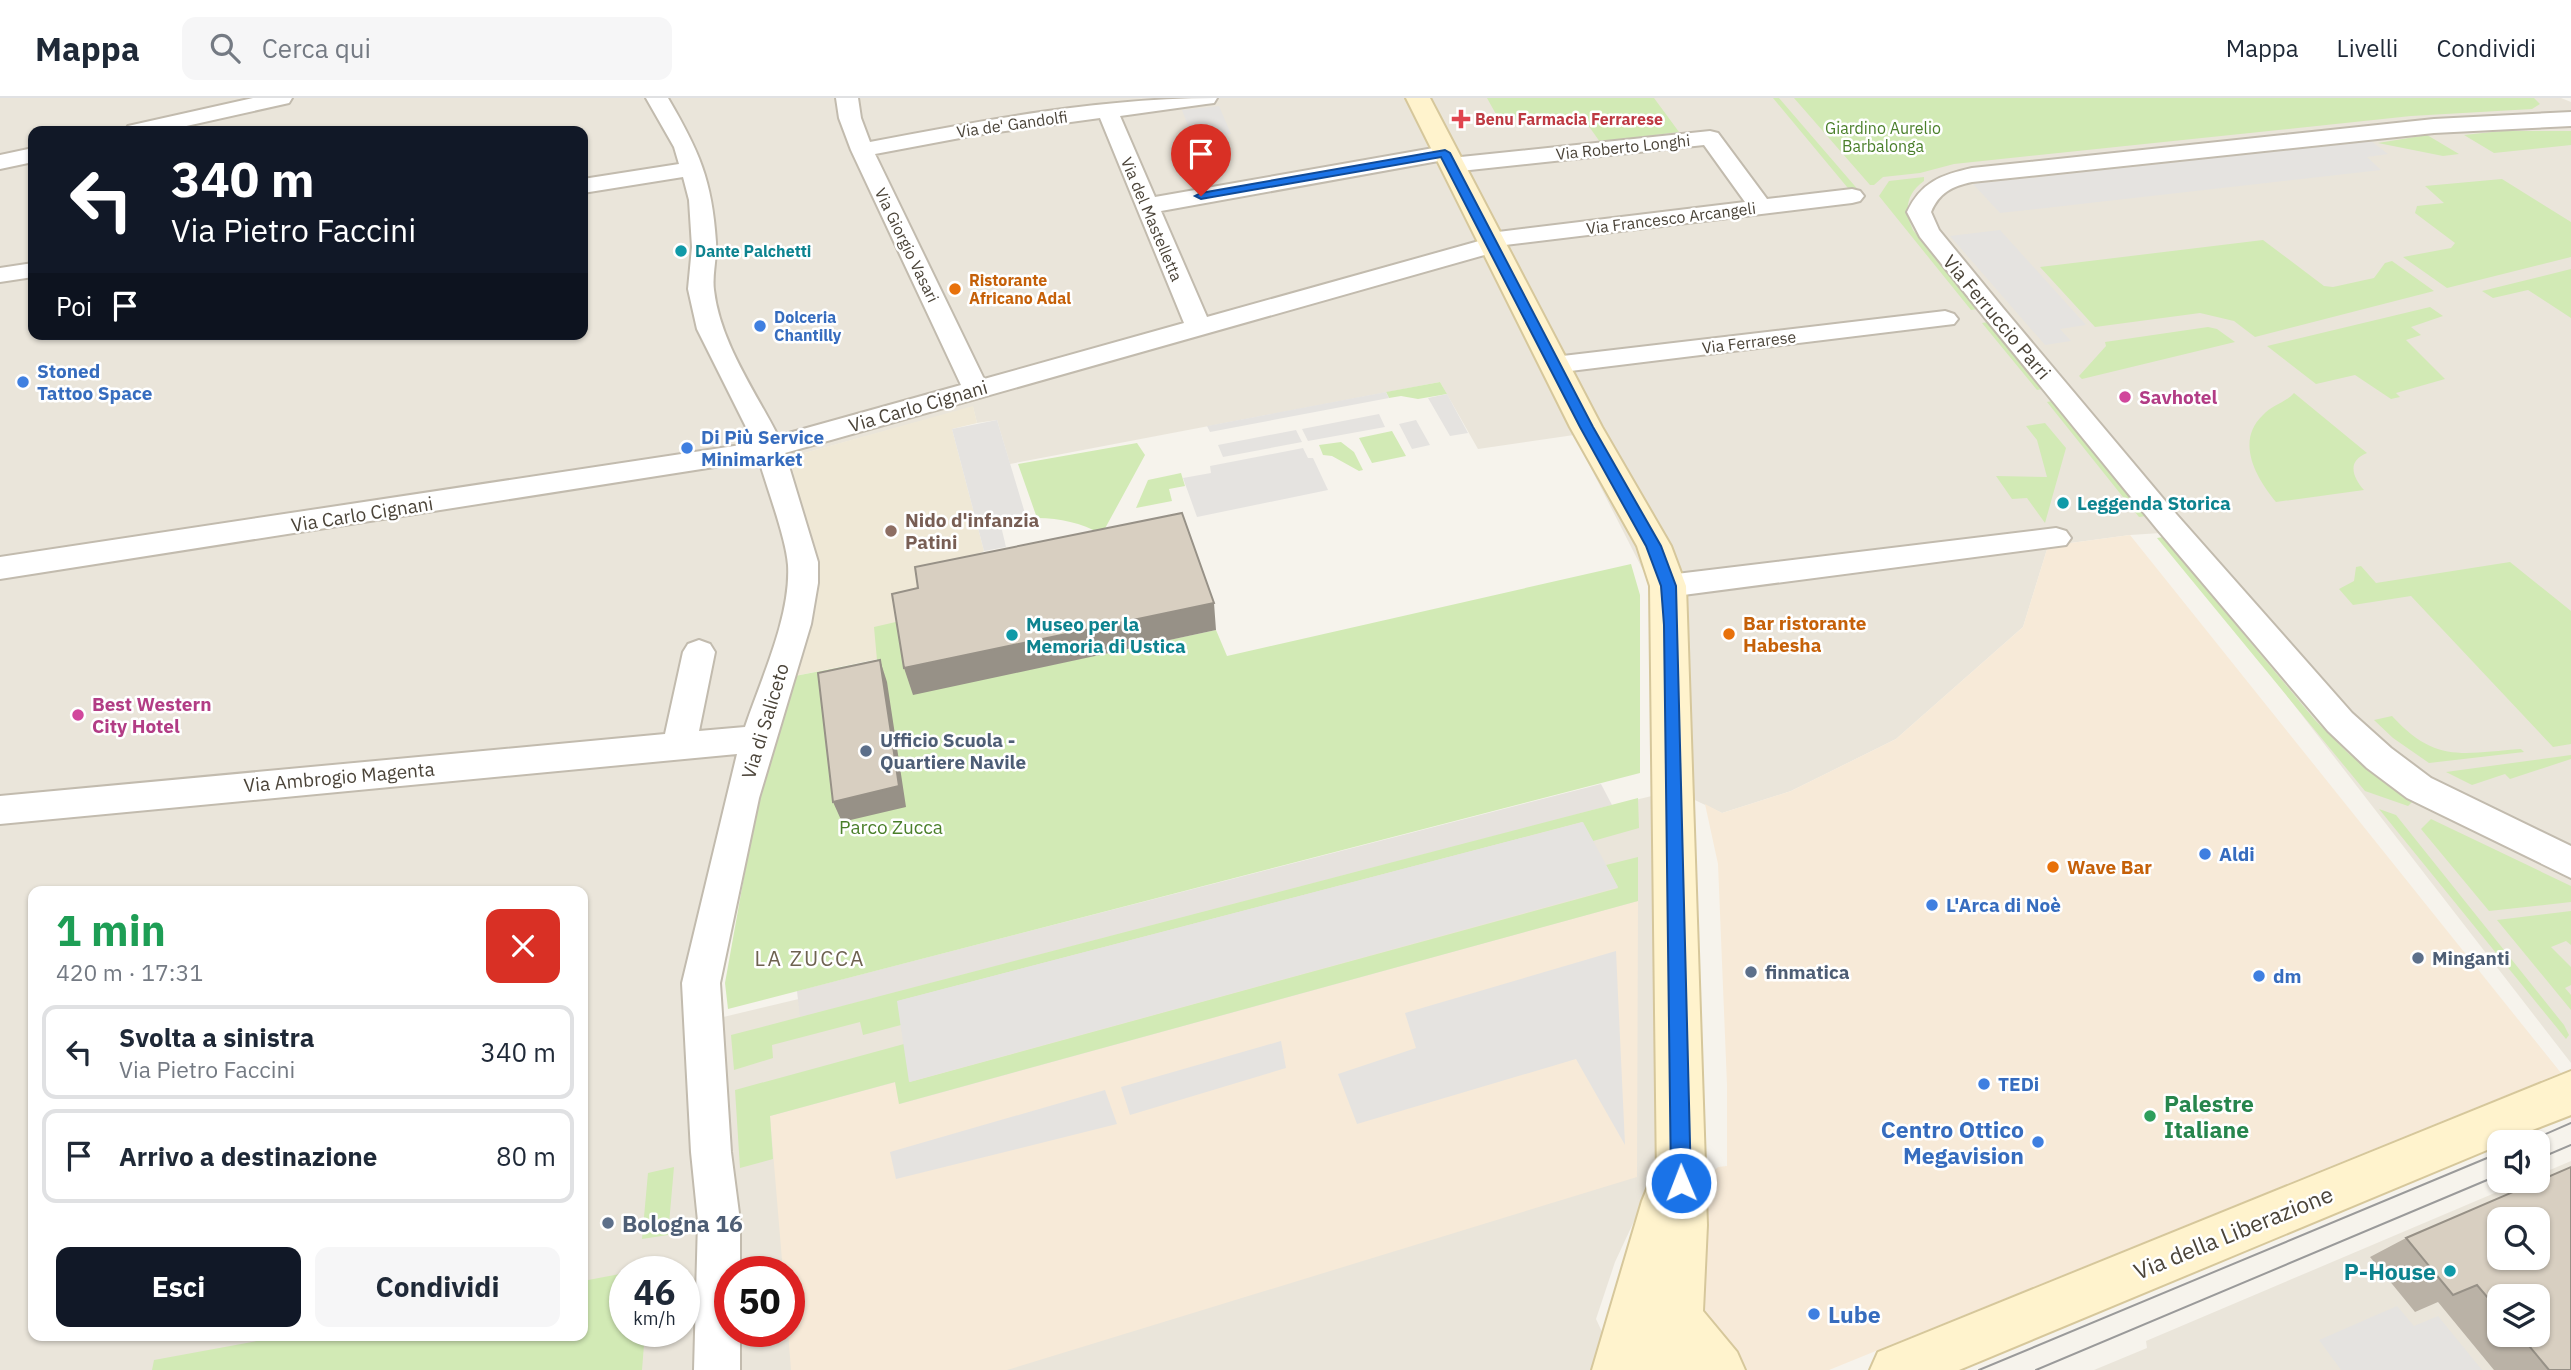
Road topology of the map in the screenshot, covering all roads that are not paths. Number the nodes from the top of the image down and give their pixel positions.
1 (281, 98) edge
2 (657, 98) edge
3 (847, 98) edge
4 (1206, 98) edge
5 (1418, 98) edge
6 (2553, 98) edge
7 (1107, 110) junction
8 (2571, 111) edge
9 (2571, 119) edge
10 (158, 126) edge
11 (862, 150) junction
12 (28, 156) edge
13 (1448, 159) junction
14 (0, 162) edge
15 (692, 169) junction
16 (588, 185) edge
17 (1852, 196) dead end
18 (1147, 205) junction
19 (1761, 208) junction
20 (1492, 242) junction
21 (28, 271) edge
22 (0, 275) edge
23 (1945, 319) dead end
24 (1198, 327) junction
25 (1554, 365) junction
26 (2044, 373) joint
27 (976, 389) junction
28 (770, 448) junction
29 (2056, 538) dead end
30 (0, 568) edge
31 (1668, 586) junction
32 (699, 652) dead end
33 (758, 739) junction
34 (679, 746) junction
35 (0, 810) edge
36 (2571, 863) edge
37 (2571, 1093) edge
38 (1680, 1141) junction
39 (1677, 1320) junction
40 (717, 1370) edge
41 (1618, 1370) edge
42 (1666, 1370) edge
43 (1719, 1370) edge
44 (1896, 1370) edge

1 - 10 street
2 - 15 street, Via di Saliceto
3 - 11 street, Via Giorgio Vasari
4 - 7 street, Via de' Gandolfi
5 - 13 main road
6 - 8 street
7 - 11 street, Via de' Gandolfi
7 - 18 street, Via del Mastelletta
9 - 26 street, Via Ferruccio Parri
11 - 27 street, Via Giorgio Vasari
12 - 14 street
13 - 18 street
13 - 19 street, Via Roberto Longhi
13 - 20 main road
15 - 16 street
15 - 28 street, Via di Saliceto
17 - 19 street, Via Francesco Arcangeli
18 - 24 street, Via del Mastelletta
19 - 20 street, Via Francesco Arcangeli
20 - 24 street, Via Carlo Cignani
20 - 25 main road
21 - 22 street
23 - 25 street, Via Ferrarese
24 - 27 street, Via Carlo Cignani
25 - 31 main road
26 - 36 street, Via Ferruccio Parri
27 - 28 street, Via Carlo Cignani
28 - 30 street, Via Carlo Cignani
28 - 33 street, Via di Saliceto
29 - 31 street
31 - 38 main road
32 - 34 street
33 - 34 street, Via Ambrogio Magenta
33 - 40 street, Via di Saliceto
34 - 35 street, Via Ambrogio Magenta
37 - 44 main road, Via della Liberazione
38 - 39 main road
38 - 41 main road
39 - 42 main road
39 - 43 main road

